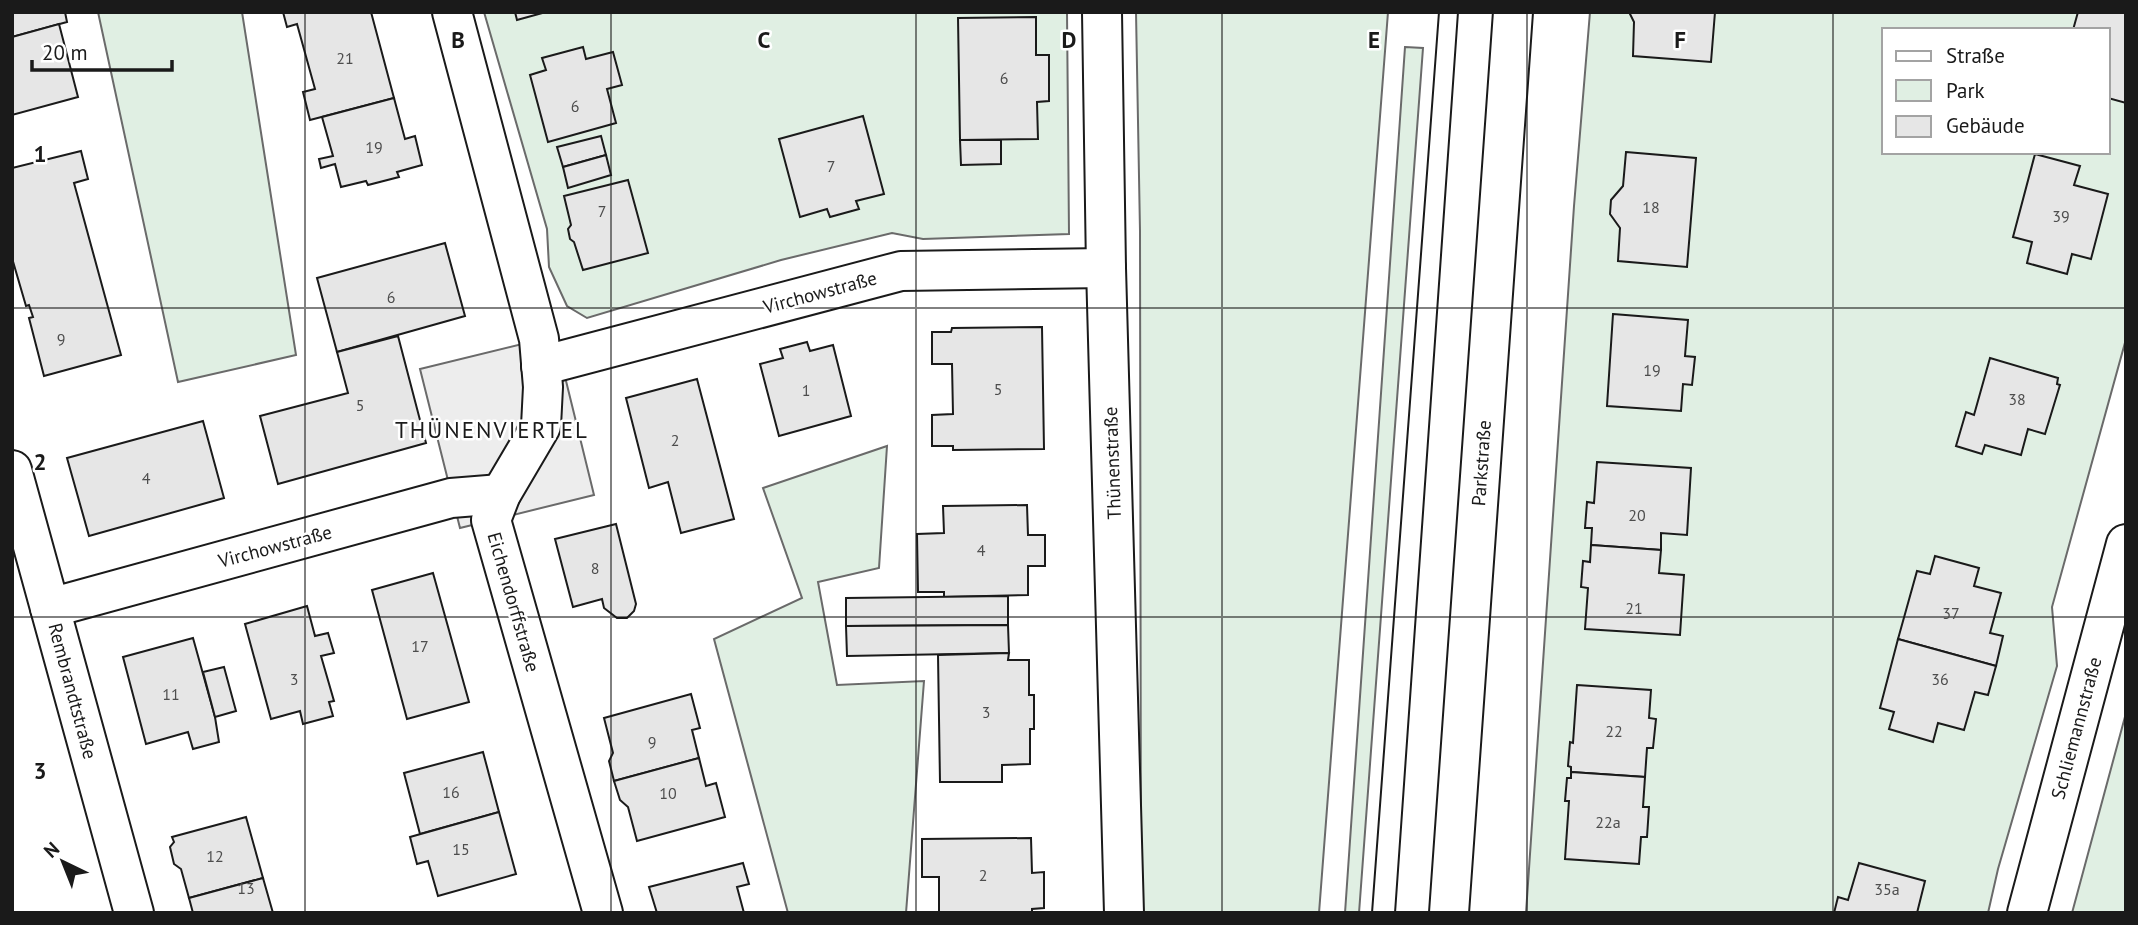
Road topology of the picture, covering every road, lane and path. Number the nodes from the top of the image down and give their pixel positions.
1 (452, 12) edge
2 (1102, 12) edge
3 (1513, 12) edge
4 (1106, 268) junction
5 (541, 366) junction
6 (12, 470) edge
7 (501, 494) junction
8 (2126, 544) edge
9 (50, 608) junction
10 (134, 913) edge
11 (603, 913) edge
12 (1125, 913) edge
13 (1449, 913) edge
14 (2027, 913) edge

1 - 5 street, Eichendorffstraße
2 - 4 street, Thünenstraße
3 - 13 street, Parkstraße
4 - 5 street, Virchowstraße
4 - 12 street, Thünenstraße
5 - 7 street, Eichendorffstraße
6 - 9 street, Rembrandtstraße
7 - 9 street, Virchowstraße
7 - 11 street, Eichendorffstraße
8 - 14 street, Schliemannstraße
9 - 10 street, Rembrandtstraße

